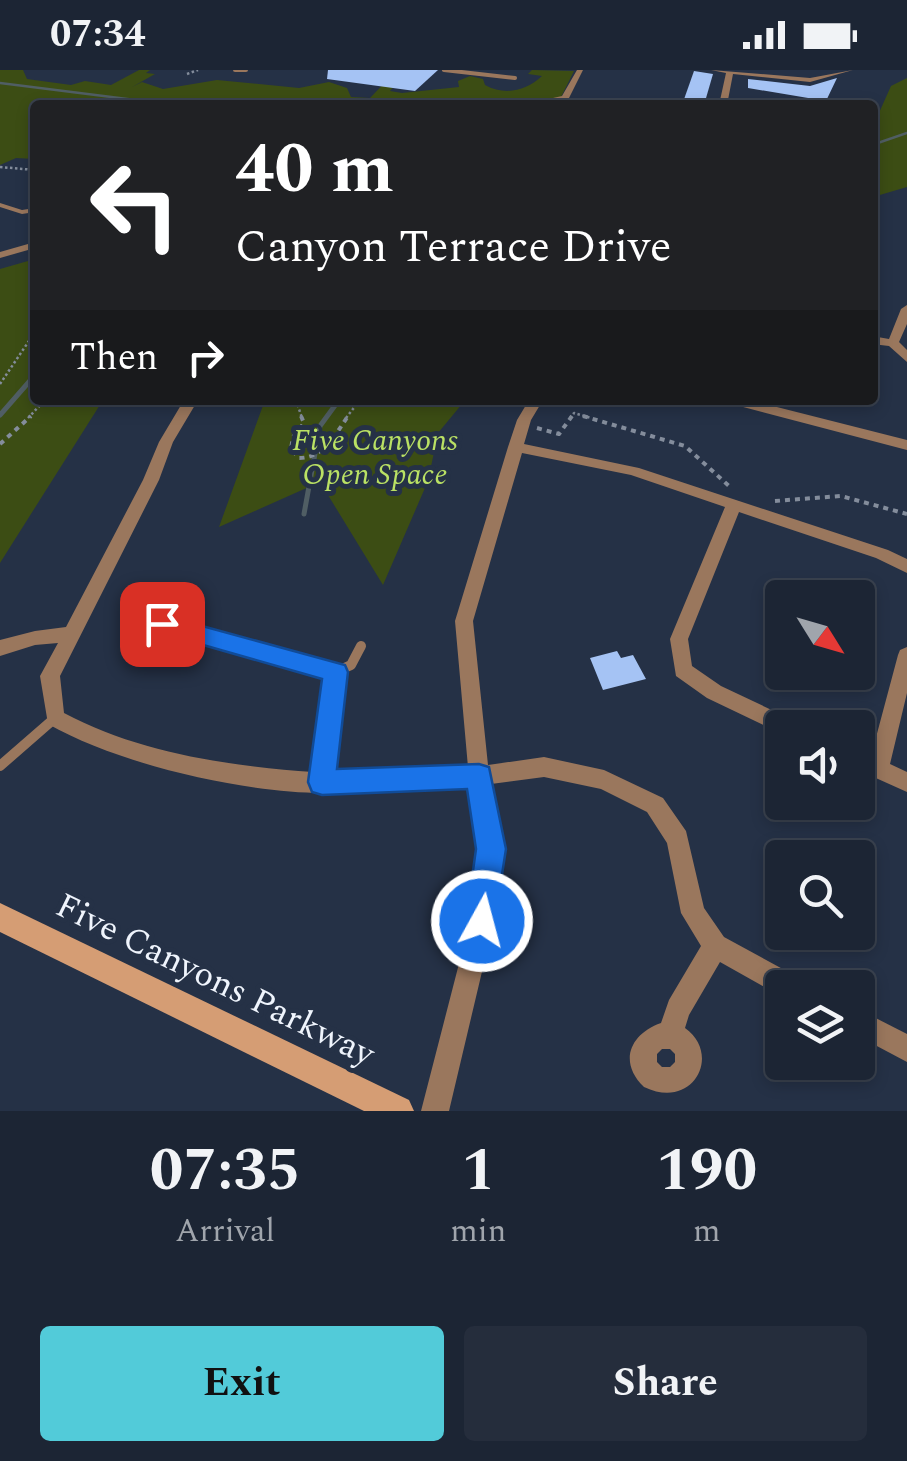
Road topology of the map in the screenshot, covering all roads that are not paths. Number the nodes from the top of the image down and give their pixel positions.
1 (235, 70) edge
2 (246, 70) edge
3 (444, 70) edge
4 (580, 70) edge
5 (714, 70) edge
6 (850, 70) edge
7 (730, 73) junction
8 (749, 73) edge
9 (515, 78) dead end
10 (558, 100) edge
11 (723, 100) edge
12 (0, 205) edge
13 (30, 211) edge
14 (30, 246) edge
15 (0, 255) edge
16 (907, 309) edge
17 (878, 341) edge
18 (893, 342) junction
19 (907, 358) edge
20 (188, 405) edge
21 (533, 405) edge
22 (752, 405) edge
23 (907, 445) edge
24 (516, 447) junction
25 (738, 499) junction
26 (907, 567) edge
27 (162, 624) dead end
28 (69, 634) junction
29 (361, 646) dead end
30 (0, 648) edge
31 (907, 655) edge
32 (336, 672) junction
33 (765, 716) edge
34 (55, 718) junction
35 (875, 744) edge
36 (0, 766) edge
37 (875, 767) edge
38 (479, 776) junction
39 (322, 782) junction
40 (907, 782) edge
41 (0, 917) edge
42 (715, 946) junction
43 (765, 973) edge
44 (875, 1031) edge
45 (670, 1034) dead end
46 (907, 1049) edge
47 (398, 1111) edge
48 (435, 1111) edge

1 - 2 lane
3 - 9 lane
4 - 10 street
5 - 7 street
6 - 8 street
7 - 8 street
7 - 11 street
12 - 13 street
14 - 15 street
16 - 18 street
17 - 18 street
18 - 19 street
20 - 28 street
21 - 24 street
22 - 23 street
24 - 25 street
24 - 38 street
25 - 26 street
25 - 33 street
27 - 32 street
28 - 30 street
28 - 34 street
29 - 32 lane
31 - 35 street
32 - 39 street
34 - 36 lane
34 - 39 street
37 - 40 street
38 - 39 street
38 - 42 street
38 - 48 street
41 - 47 main road, Five Canyons Parkway
42 - 43 street
42 - 45 street
44 - 46 street

